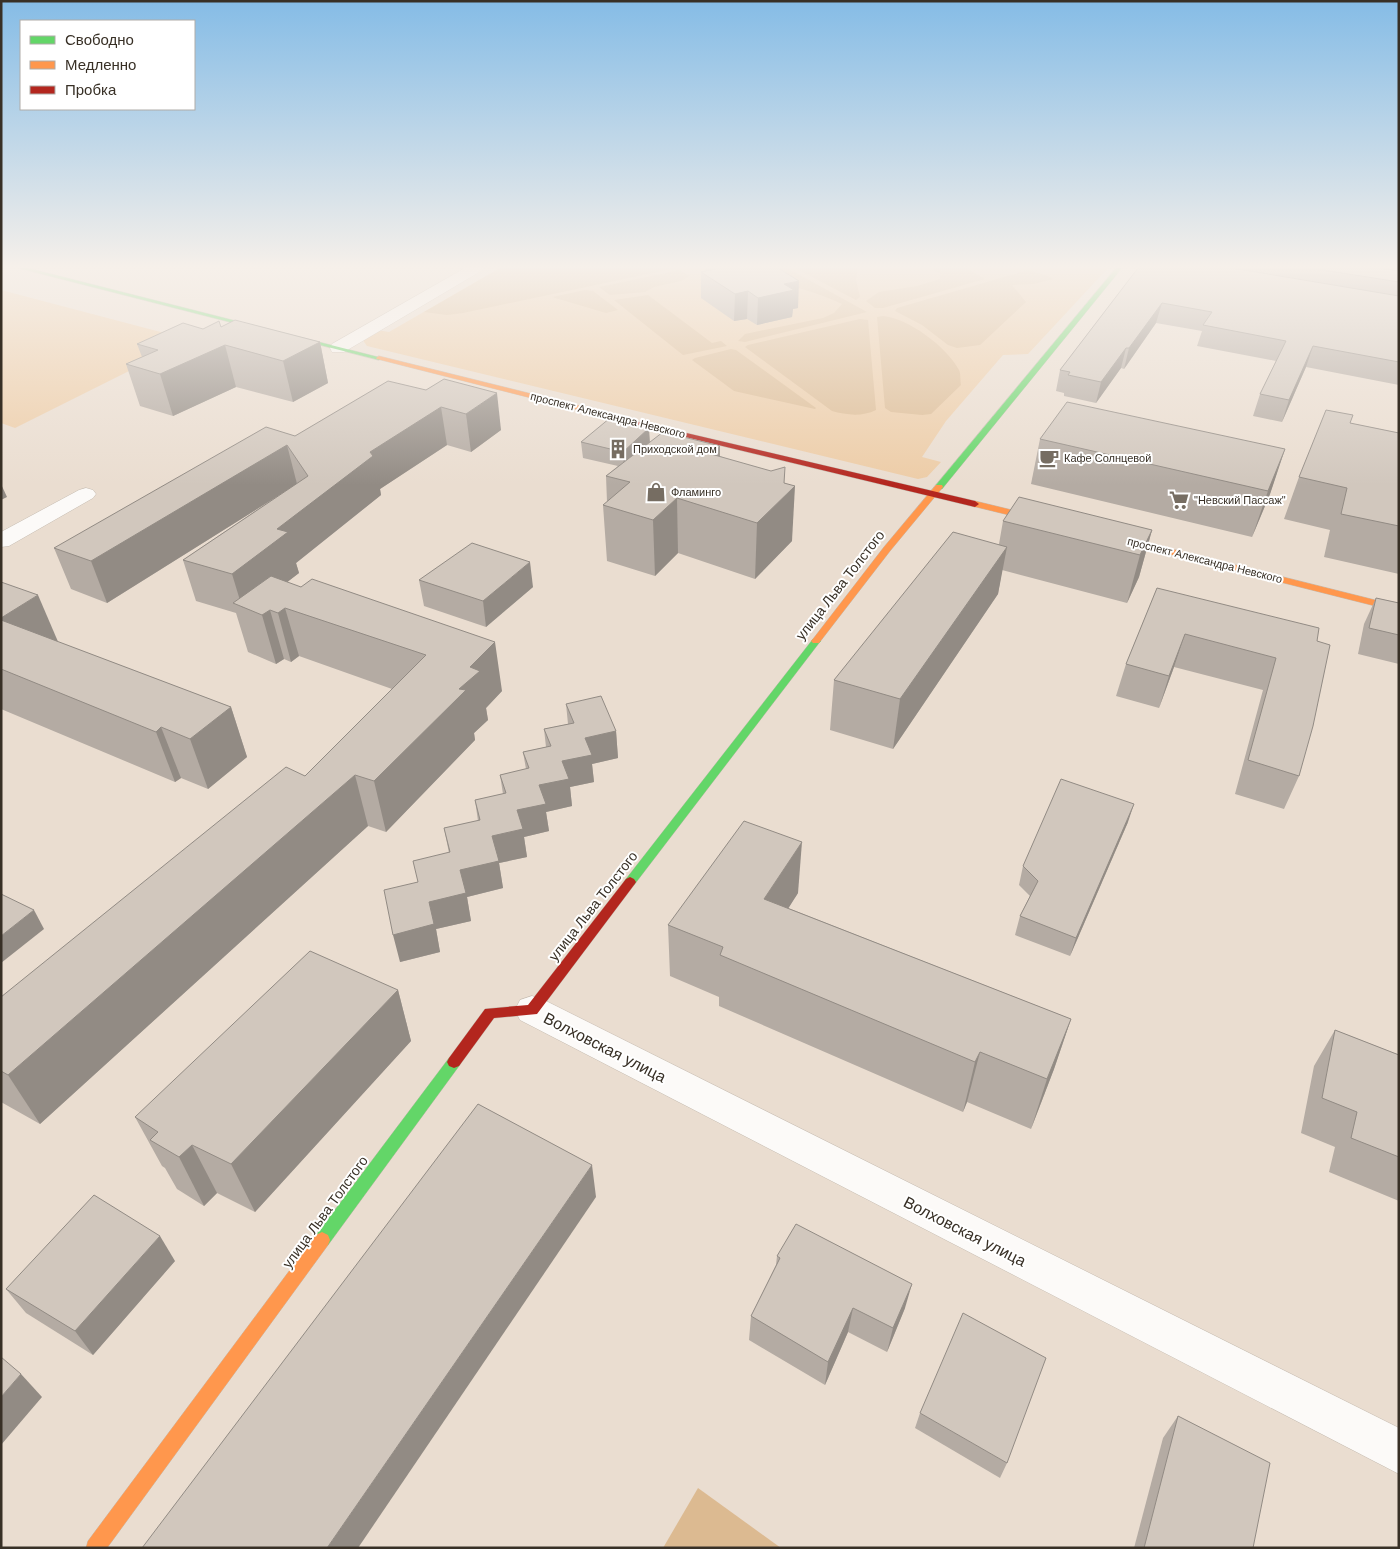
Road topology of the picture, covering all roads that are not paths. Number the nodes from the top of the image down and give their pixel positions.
1 (307, 340) edge
2 (351, 340) edge
3 (1059, 340) edge
4 (338, 348) junction
5 (86, 494) dead end
6 (934, 494) junction
7 (1054, 523) edge
8 (1100, 534) edge
9 (1, 541) edge
10 (1399, 609) edge
11 (532, 1010) junction
12 (1399, 1452) edge
13 (95, 1548) edge

1 - 4 street, проспект Александра Невского
2 - 4 street
3 - 6 street, улица Льва Толстого
4 - 6 street, проспект Александра Невского
5 - 9 street
6 - 7 street, проспект Александра Невского
6 - 11 street, улица Льва Толстого
8 - 10 street, проспект Александра Невского
11 - 12 street, Волховская улица
11 - 13 street, улица Льва Толстого

